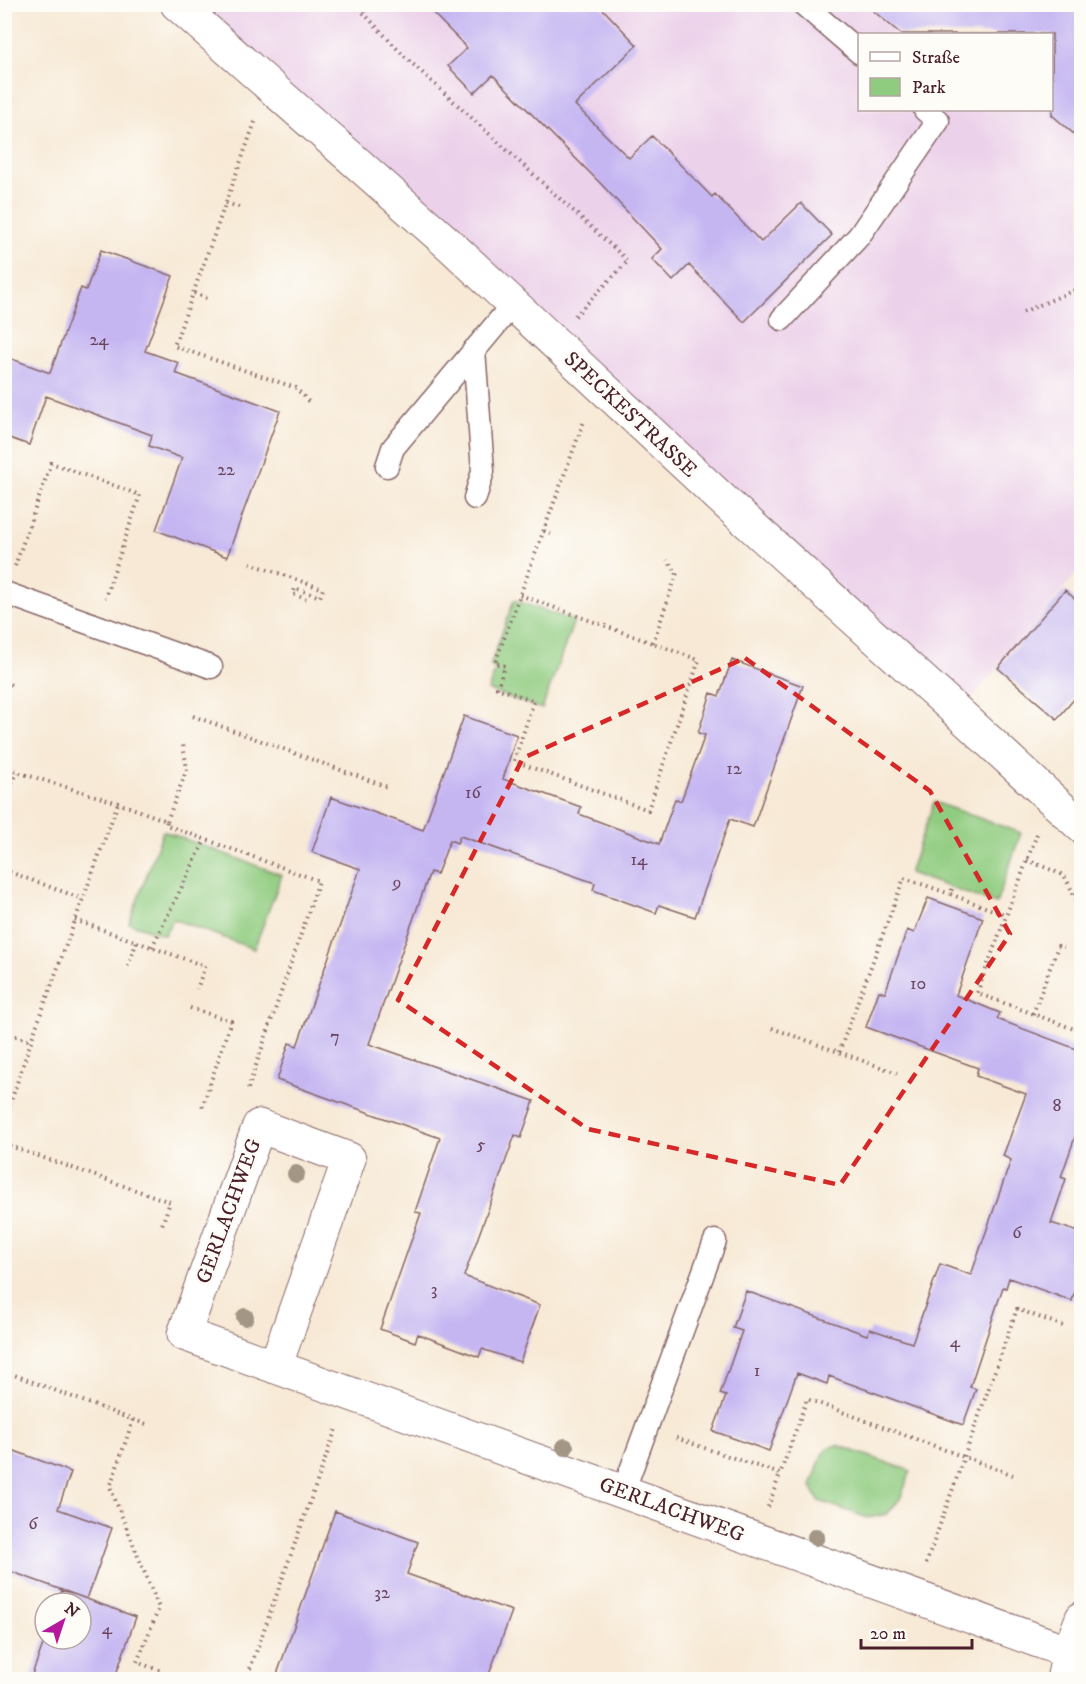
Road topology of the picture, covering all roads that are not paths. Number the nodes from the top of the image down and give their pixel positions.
1 (177, 4) edge
2 (803, 4) edge
3 (858, 51) edge
4 (926, 111) edge
5 (513, 304) junction
6 (782, 319) dead end
7 (474, 350) junction
8 (387, 466) dead end
9 (475, 498) dead end
10 (5, 593) edge
11 (211, 667) dead end
12 (1082, 827) edge
13 (715, 1241) dead end
14 (275, 1367) junction
15 (623, 1492) junction
16 (1082, 1618) edge
17 (1066, 1666) edge

1 - 5 street, SPECKESTRASSE
2 - 3 lane
4 - 6 lane
5 - 7 lane
5 - 12 street, SPECKESTRASSE
7 - 8 lane
7 - 9 lane
10 - 11 lane
13 - 15 lane
14 - 14 street, GERLACHWEG
14 - 15 street, GERLACHWEG
15 - 17 street, GERLACHWEG
16 - 17 street

